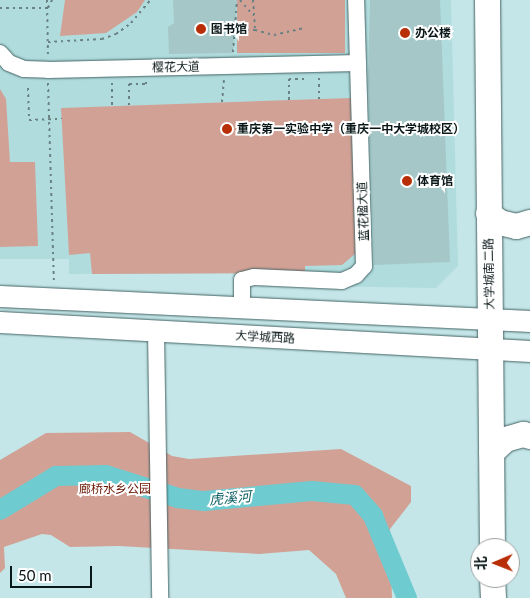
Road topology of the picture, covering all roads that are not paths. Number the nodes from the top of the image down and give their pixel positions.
1 (356, 0) edge
2 (488, 0) edge
3 (0, 53) edge
4 (358, 63) junction
5 (488, 213) junction
6 (530, 222) edge
7 (0, 296) edge
8 (242, 307) junction
9 (490, 319) junction
10 (530, 321) edge
11 (0, 322) edge
12 (156, 331) junction
13 (490, 349) junction
14 (530, 352) edge
15 (530, 436) edge
16 (490, 452) junction
17 (492, 538) edge
18 (160, 598) edge

1 - 4 street, 蓝花楹大道
2 - 5 highway, 大学城南二路
3 - 4 street, 樱花大道
4 - 8 street, 蓝花楹大道
5 - 6 highway
5 - 9 highway, 大学城南二路
7 - 8 main road
8 - 9 main road
9 - 10 main road
9 - 13 highway, 大学城南二路
11 - 12 main road, 大学城西路
12 - 13 main road, 大学城西路
12 - 18 street
13 - 14 main road, 大学城西路
13 - 16 highway, 大学城南二路
15 - 16 highway
16 - 17 highway, 大学城南二路

